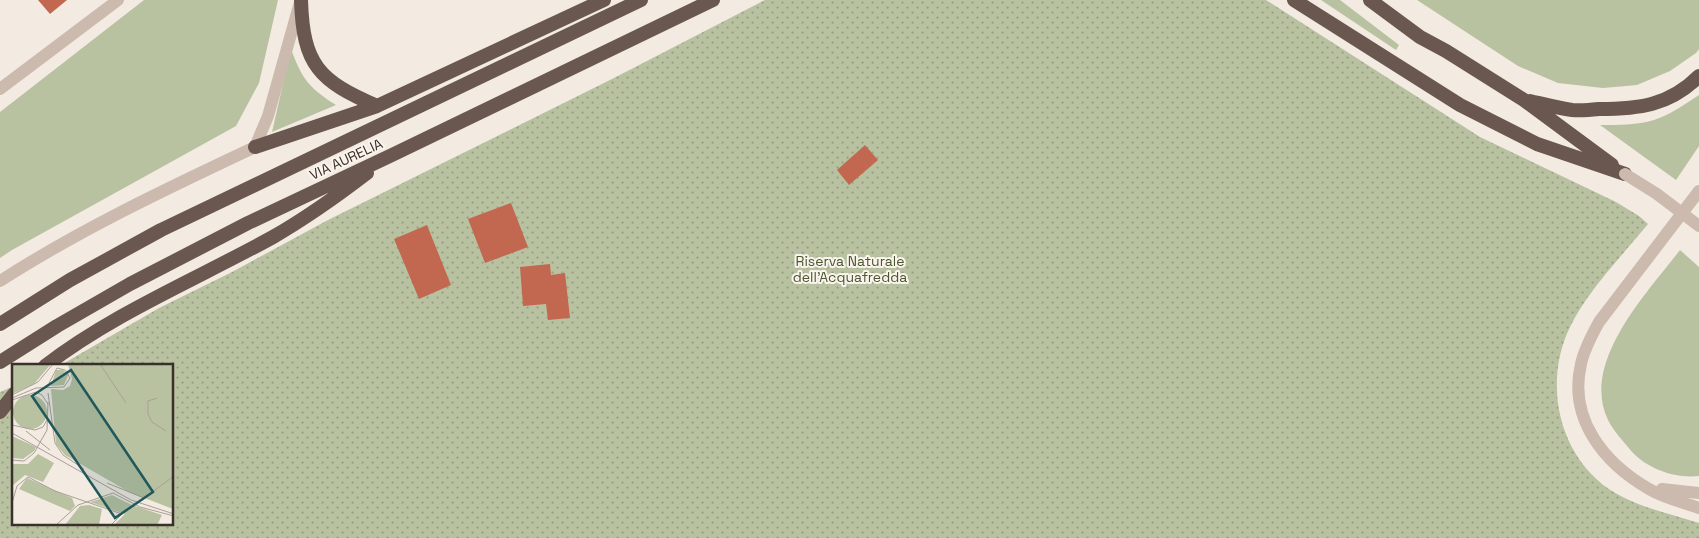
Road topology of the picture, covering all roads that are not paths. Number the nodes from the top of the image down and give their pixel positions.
1 (118, 0) edge
2 (301, 0) edge
3 (604, 0) edge
4 (641, 0) edge
5 (713, 0) edge
6 (725, 0) edge
7 (1294, 0) edge
8 (1370, 0) edge
9 (1386, 0) edge
10 (666, 23) junction
11 (1420, 38) junction
12 (1699, 76) edge
13 (0, 89) edge
14 (1524, 100) junction
15 (377, 106) junction
16 (255, 147) junction
17 (392, 155) junction
18 (1625, 174) junction
19 (1699, 191) edge
20 (1699, 226) edge
21 (0, 281) edge
22 (0, 324) edge
23 (0, 362) edge
24 (48, 364) edge
25 (12, 397) edge
26 (0, 412) edge
27 (1631, 477) junction
28 (1699, 493) edge
29 (1699, 508) edge

1 - 13 street
2 - 15 highway
2 - 16 street
3 - 15 highway
4 - 22 highway, VIA AURELIA
5 - 10 highway, VIA AURELIA
6 - 10 highway
7 - 18 highway
8 - 11 highway
9 - 11 highway
10 - 17 highway, VIA AURELIA
11 - 14 highway
12 - 14 highway
14 - 18 highway
15 - 16 highway
16 - 21 street
17 - 23 highway, VIA AURELIA
17 - 24 highway
18 - 20 street, bridge
19 - 27 street
25 - 26 highway
27 - 28 street
27 - 29 street

